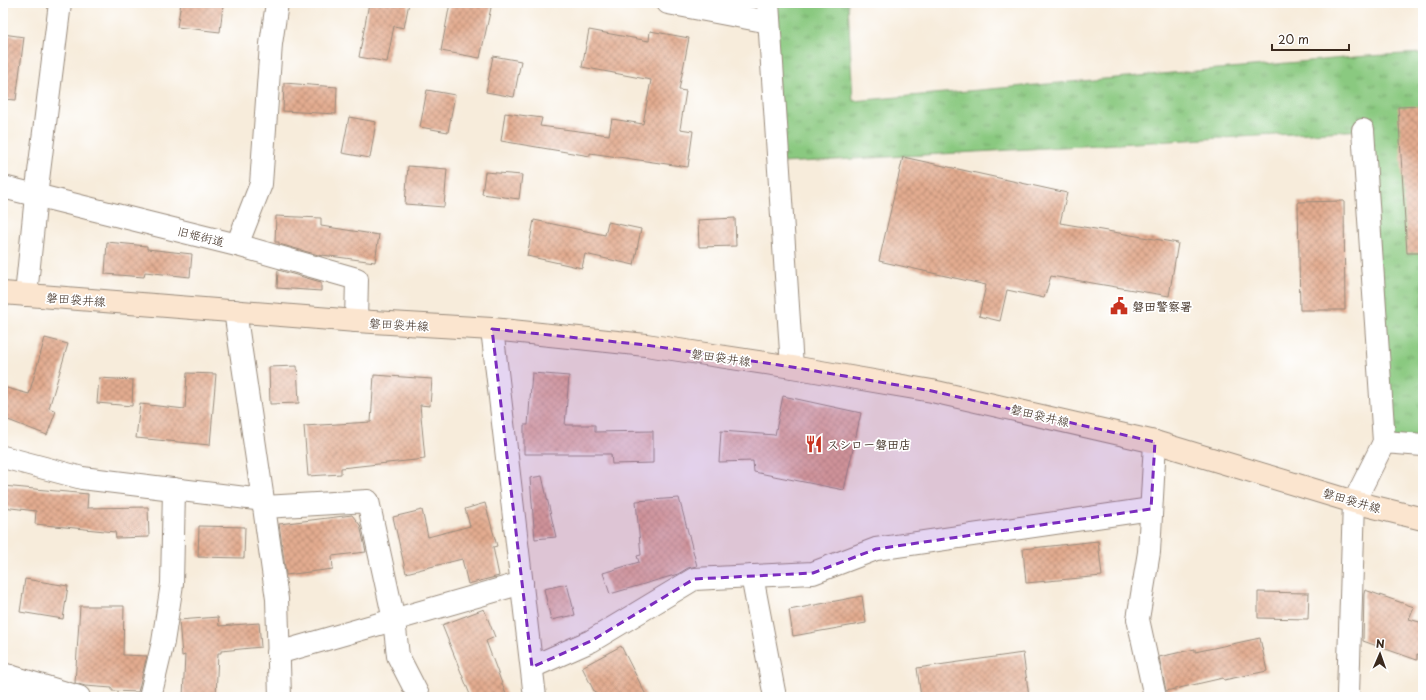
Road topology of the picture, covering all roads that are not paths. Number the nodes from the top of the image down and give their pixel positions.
1 (60, 3) edge
2 (277, 3) edge
3 (668, 3) edge
4 (769, 12) edge
5 (1363, 130) dead end
6 (3, 187) edge
7 (36, 196) junction
8 (237, 245) junction
9 (3, 293) edge
10 (26, 295) junction
11 (235, 311) junction
12 (356, 321) junction
13 (492, 329) junction
14 (792, 367) junction
15 (1155, 442) junction
16 (1384, 442) junction
17 (1423, 445) edge
18 (3, 457) edge
19 (174, 489) junction
20 (1354, 502) junction
21 (264, 504) junction
22 (1151, 509) junction
23 (1423, 519) edge
24 (752, 576) junction
25 (522, 583) junction
26 (394, 620) junction
27 (278, 652) junction
28 (532, 666) junction
29 (7, 682) edge
30 (79, 697) edge
31 (150, 697) edge
32 (280, 697) edge
33 (419, 697) edge
34 (535, 697) edge
35 (775, 697) edge
36 (1155, 697) edge
37 (1349, 697) edge

1 - 7 street
2 - 8 street
3 - 4 street
4 - 14 street
5 - 16 street
6 - 7 street, 旧姫街道
7 - 8 street, 旧姫街道
7 - 10 street
8 - 12 street, 旧姫街道
9 - 10 main road, 磐田袋井線
10 - 11 main road, 磐田袋井線
11 - 12 main road, 磐田袋井線
11 - 21 street
12 - 13 main road, 磐田袋井線
13 - 14 main road, 磐田袋井線
13 - 25 street
14 - 15 main road, 磐田袋井線
15 - 20 main road, 磐田袋井線
15 - 22 street
16 - 17 street
16 - 20 street
18 - 19 street
19 - 21 street
19 - 31 street
20 - 23 main road, 磐田袋井線
20 - 37 street
21 - 26 street
21 - 27 street
22 - 24 street
22 - 36 street
24 - 28 street
24 - 35 street
25 - 26 street
25 - 28 street
26 - 27 street
26 - 33 street
27 - 32 street
28 - 34 street
29 - 30 street

